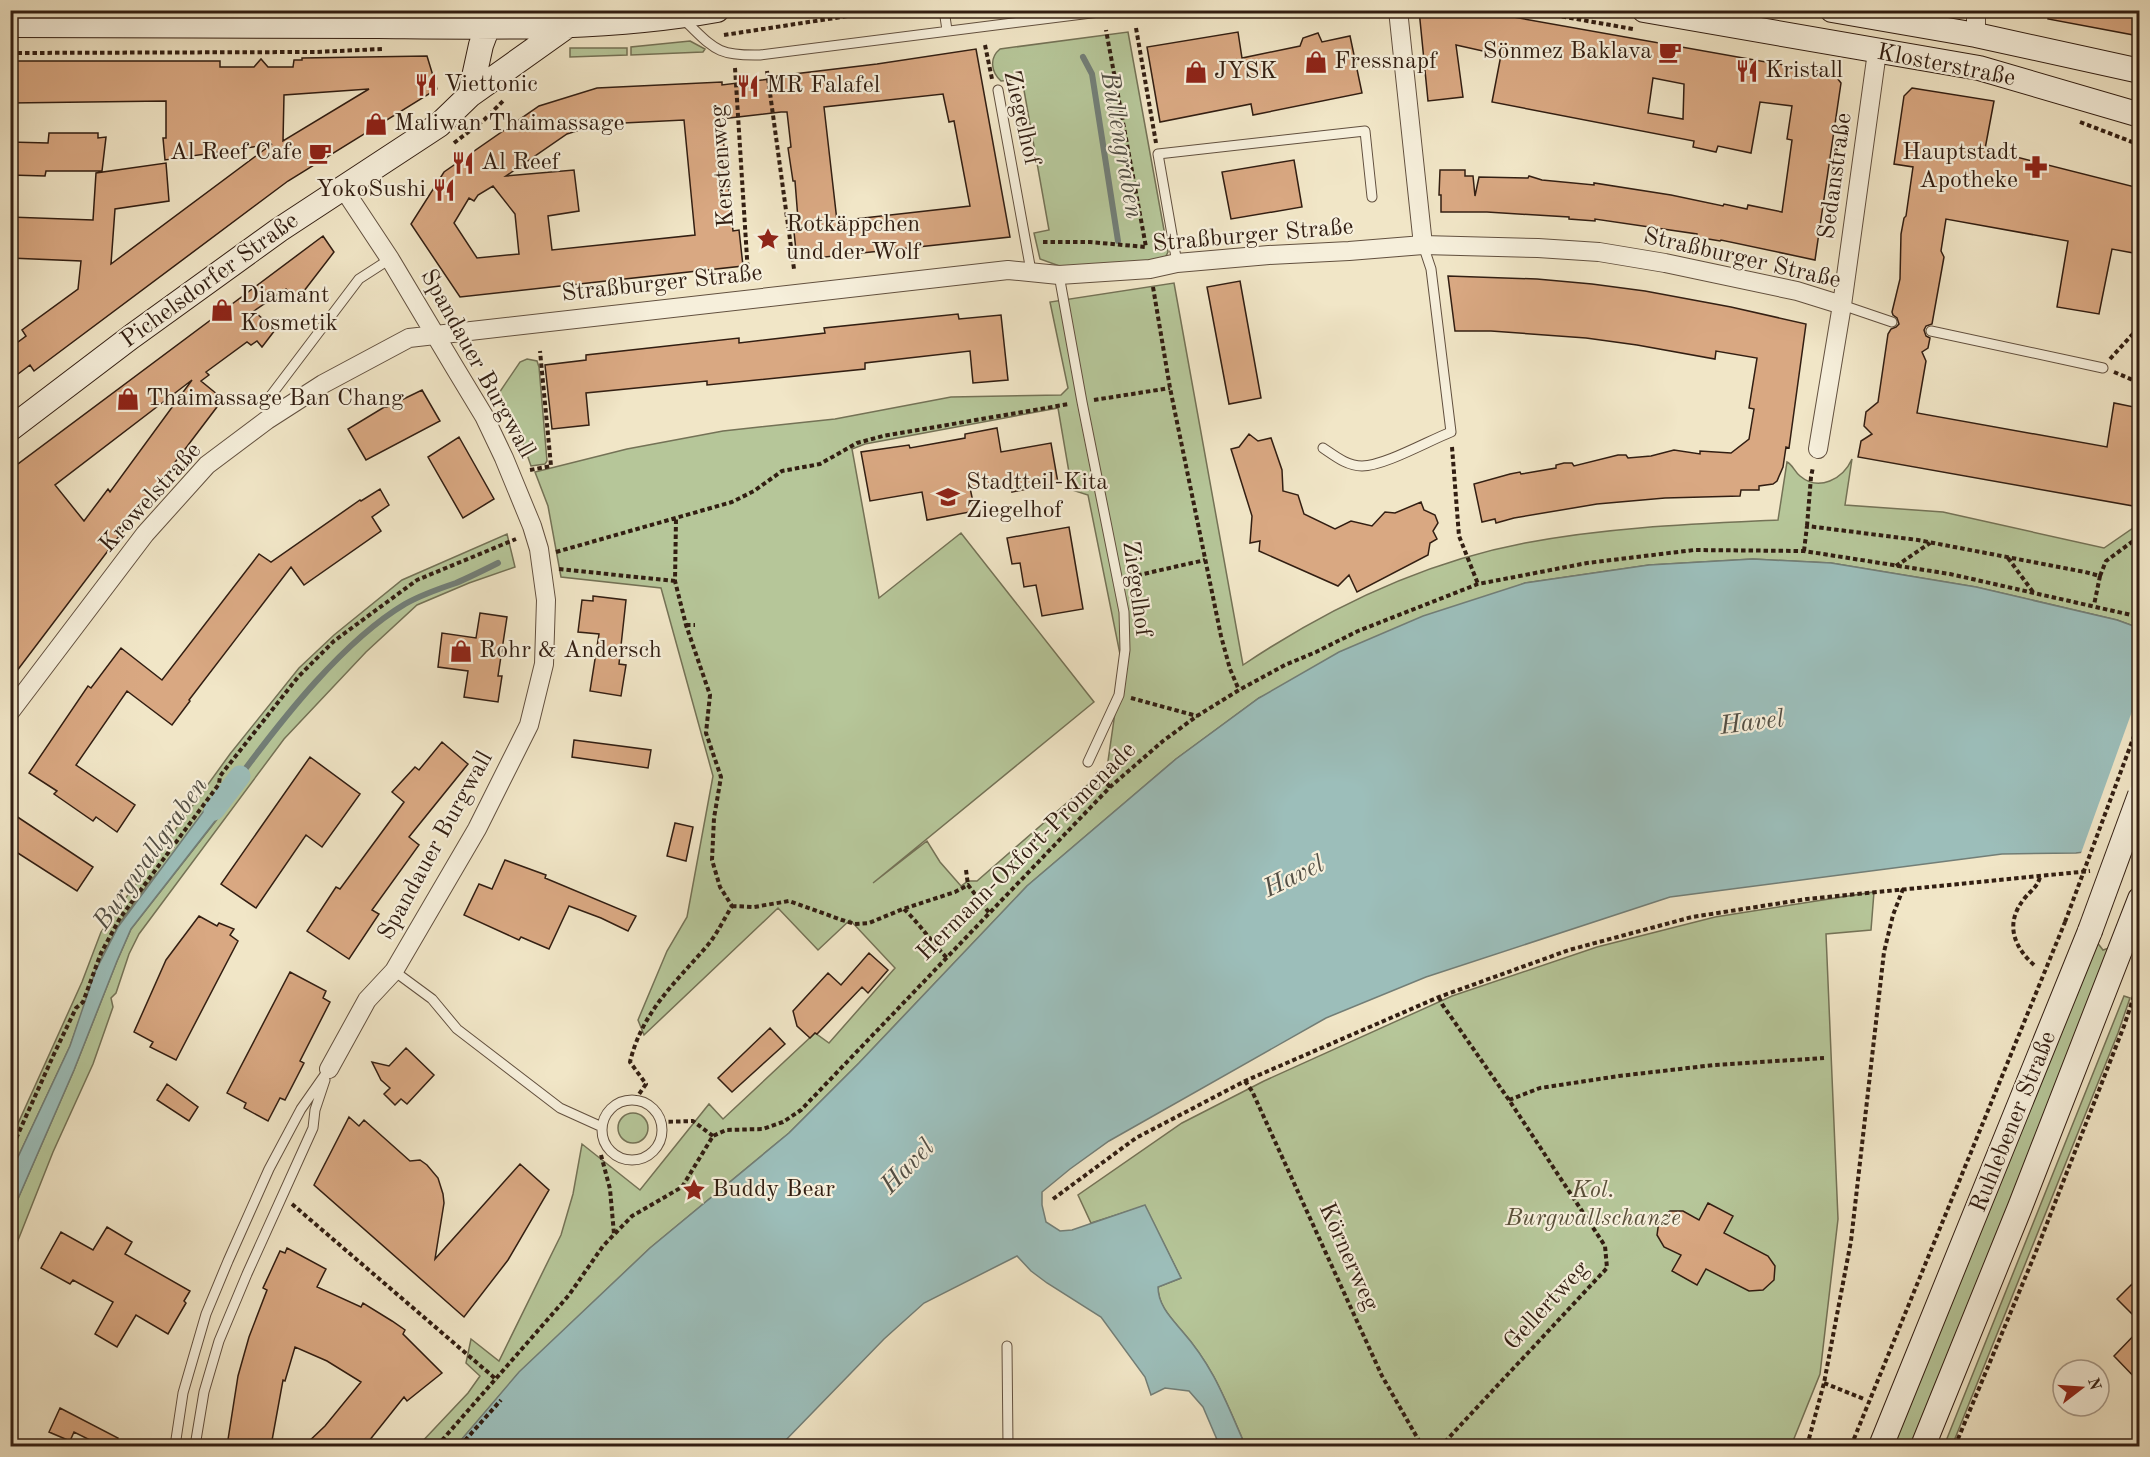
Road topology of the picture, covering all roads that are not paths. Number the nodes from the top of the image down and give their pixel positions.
1 (717, 10) edge
2 (944, 10) edge
3 (1115, 10) edge
4 (1398, 10) edge
5 (1644, 10) edge
6 (1832, 10) edge
7 (1976, 10) edge
8 (681, 17) junction
9 (1720, 18) edge
10 (490, 19) edge
11 (570, 24) junction
12 (10, 25) edge
13 (946, 30) junction
14 (1976, 35) junction
15 (1877, 52) junction
16 (2139, 71) edge
17 (998, 90) road end
18 (470, 95) junction
19 (2139, 115) edge
20 (343, 188) junction
21 (1372, 197) dead end
22 (1423, 245) junction
23 (390, 259) junction
24 (1177, 263) junction
25 (1031, 271) junction
26 (1059, 275) junction
27 (1842, 305) junction
28 (1892, 322) dead end
29 (1931, 331) dead end
30 (434, 334) junction
31 (2103, 368) road end
32 (267, 420) junction
33 (10, 429) edge
34 (1323, 448) dead end
35 (1818, 449) dead end
36 (10, 712) edge
37 (1088, 762) road end
38 (2139, 795) edge
39 (2139, 901) edge
40 (394, 970) junction
41 (329, 1069) junction
42 (602, 1127) junction
43 (1007, 1346) dead end
44 (175, 1446) edge
45 (195, 1446) edge
46 (1008, 1446) edge
47 (1881, 1446) edge
48 (1923, 1446) edge

1 - 8 main road
2 - 13 lane
3 - 13 lane
4 - 22 street
5 - 9 main road, Klosterstraße
6 - 14 main road, Klosterstraße
7 - 14 street
8 - 11 main road
8 - 13 lane
9 - 15 main road, Klosterstraße
10 - 11 main road
10 - 12 main road
10 - 18 main road
11 - 18 main road, Pichelsdorfer Straße
14 - 16 main road, Klosterstraße
15 - 19 main road, Klosterstraße
15 - 27 street, Sedanstraße
17 - 25 lane, Ziegelhof
18 - 20 main road, Pichelsdorfer Straße
20 - 23 street, Spandauer Burgwall
20 - 33 main road, Pichelsdorfer Straße
21 - 24 lane
22 - 24 street, Straßburger Straße
22 - 27 street, Straßburger Straße
22 - 34 lane
23 - 30 street, Spandauer Burgwall
23 - 32 lane
24 - 26 street, Straßburger Straße
25 - 26 street, Straßburger Straße
25 - 30 street, Straßburger Straße
26 - 37 lane, Ziegelhof
27 - 28 lane, Straßburger Straße
27 - 35 street, Sedanstraße
29 - 31 lane
30 - 32 street, Krowelstraße
30 - 40 street, Spandauer Burgwall
32 - 36 street, Krowelstraße
38 - 47 main road, Ruhlebener Straße, bridge
39 - 48 main road, Ruhlebener Straße
40 - 41 street, Spandauer Burgwall
40 - 42 lane, Spandauer Burgwall
41 - 44 lane
41 - 45 lane
42 - 42 lane
43 - 46 lane

